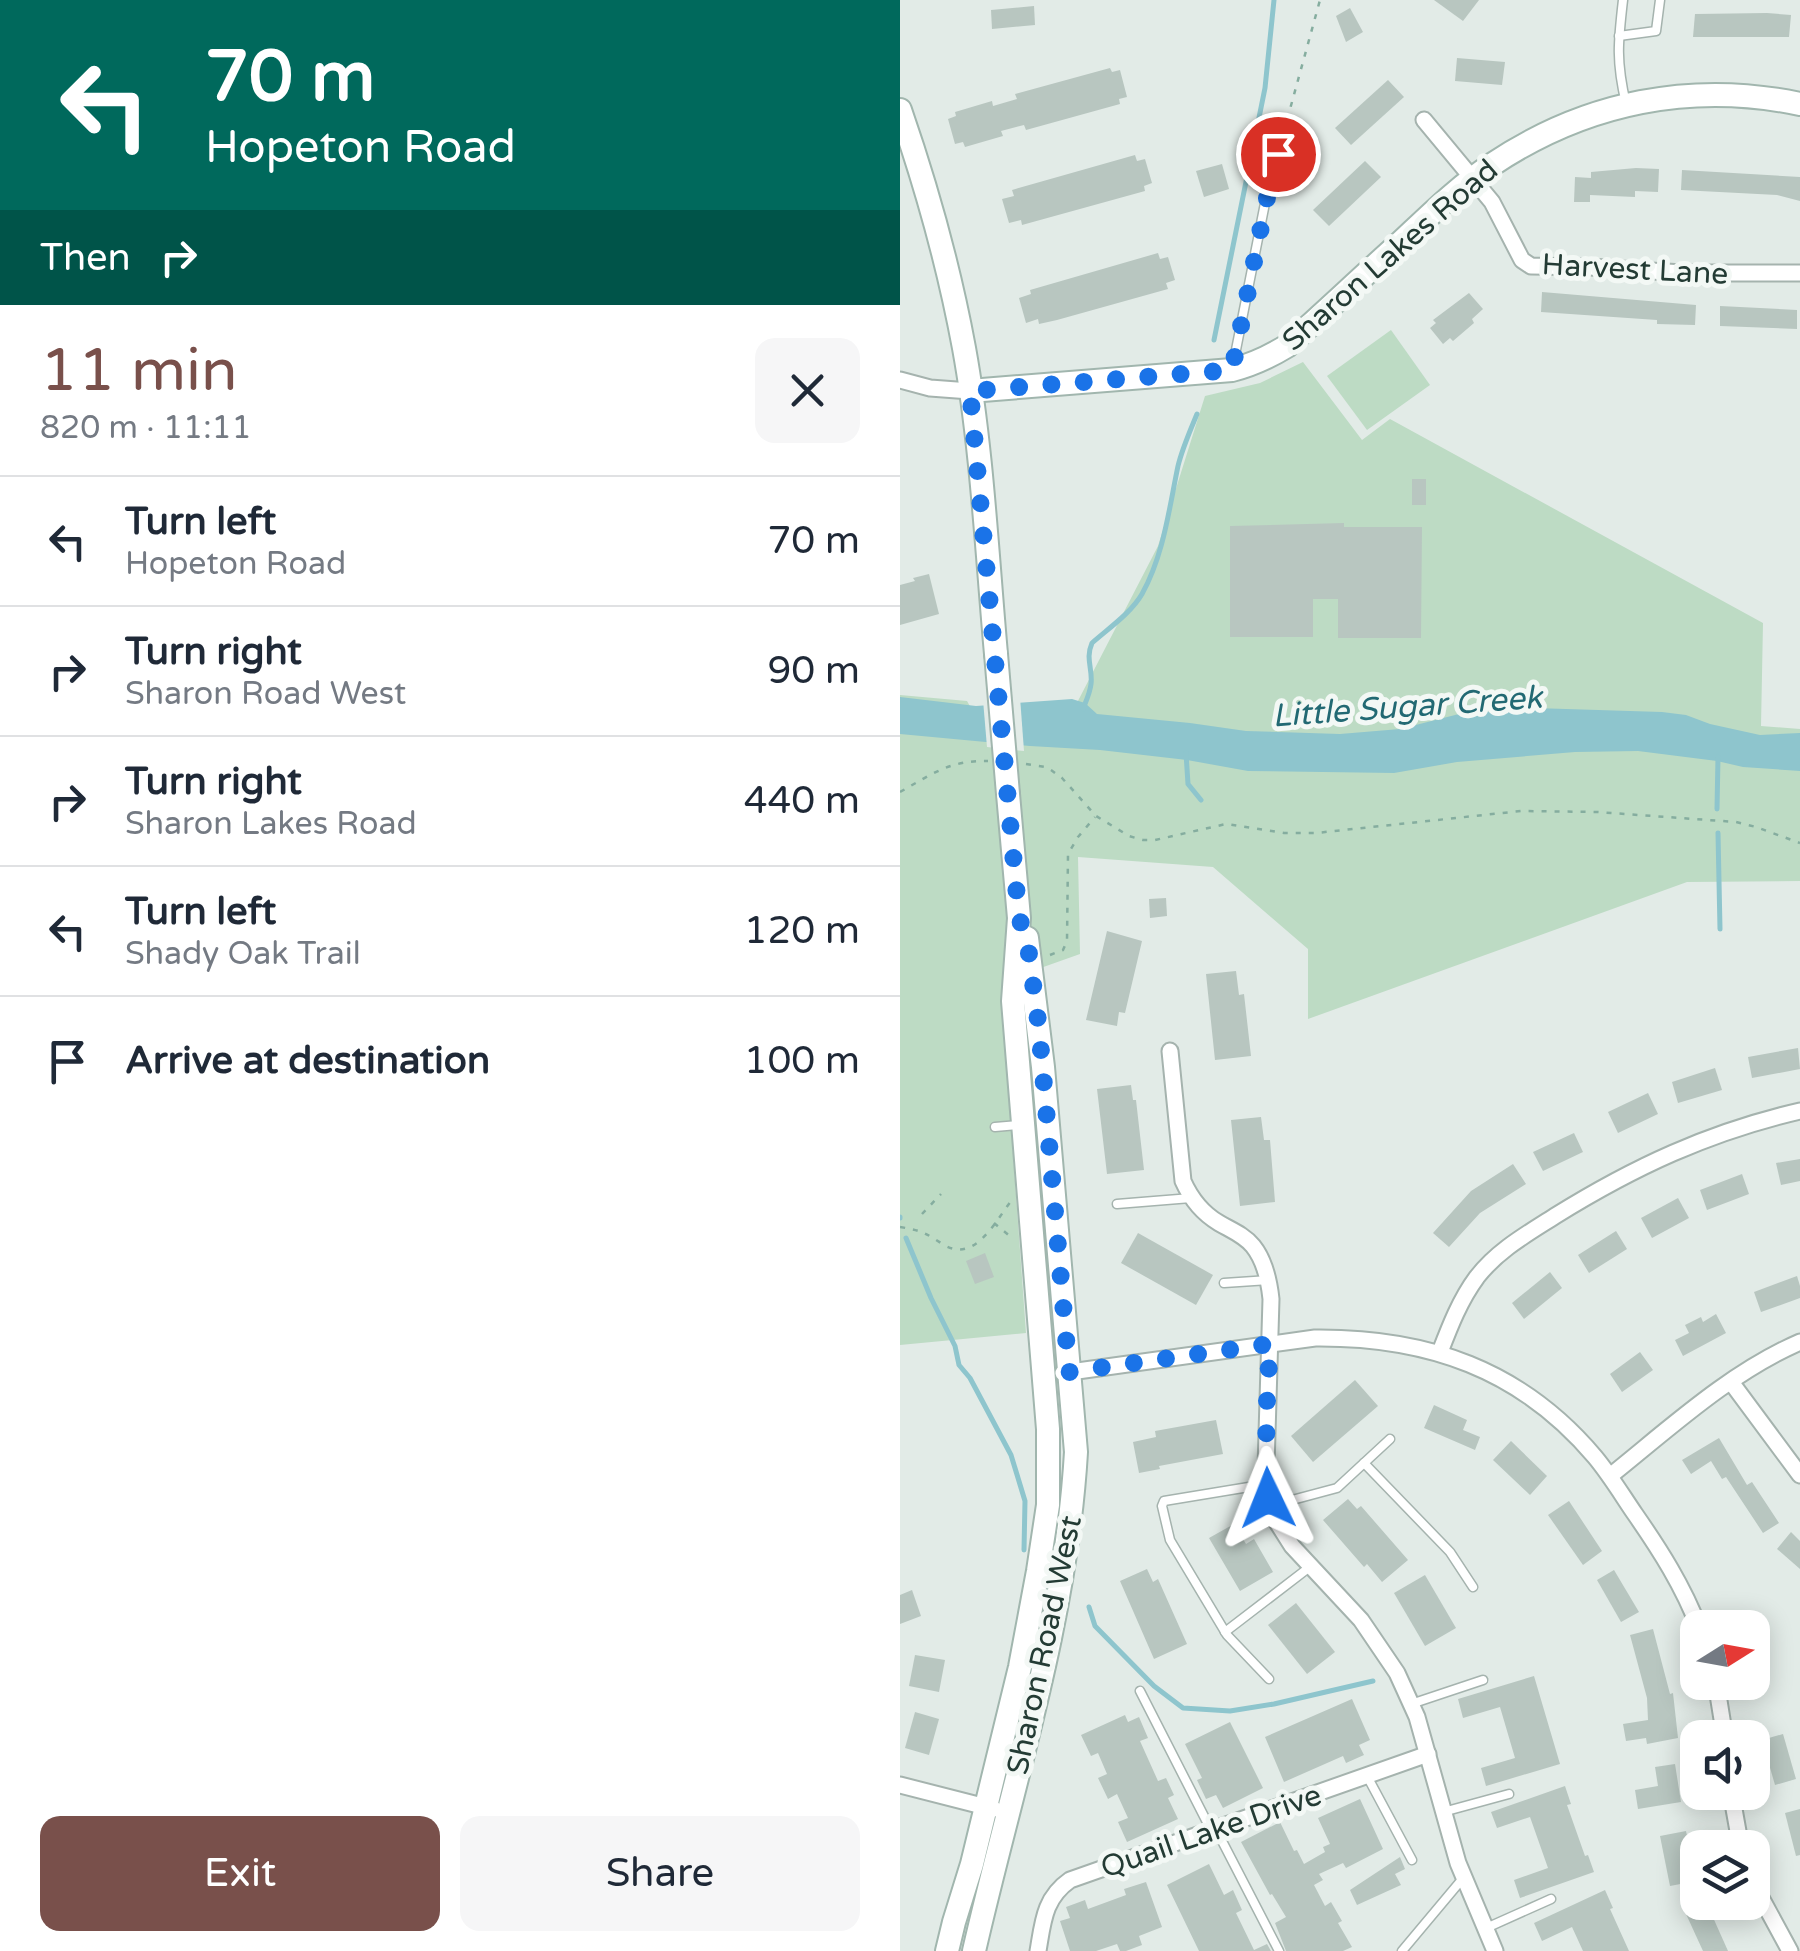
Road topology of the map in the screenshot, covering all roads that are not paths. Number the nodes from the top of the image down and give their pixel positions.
1 (1623, 0) edge
2 (1660, 0) edge
3 (1619, 36) junction
4 (1626, 104) junction
5 (1800, 104) edge
6 (900, 110) edge
7 (1424, 120) dead end
8 (1472, 179) junction
9 (1268, 193) road end
10 (1800, 273) edge
11 (1232, 370) junction
12 (900, 380) edge
13 (970, 391) junction
14 (1019, 918) junction
15 (1170, 1051) dead end
16 (1800, 1111) edge
17 (1024, 1124) junction
18 (995, 1127) dead end
19 (1192, 1198) junction
20 (1117, 1204) dead end
21 (1269, 1280) junction
22 (1224, 1283) dead end
23 (1800, 1342) edge
24 (1270, 1344) junction
25 (1440, 1352) junction
26 (1069, 1372) junction
27 (1044, 1374) junction
28 (1730, 1382) junction
29 (1390, 1439) dead end
30 (1364, 1463) junction
31 (1800, 1475) edge
32 (1610, 1476) junction
33 (1267, 1484) junction
34 (1270, 1506) junction
35 (1311, 1566) junction
36 (1473, 1587) dead end
37 (1691, 1610) edge
38 (1225, 1632) junction
39 (1270, 1679) dead end
40 (1483, 1680) dead end
41 (1140, 1691) dead end
42 (1410, 1704) junction
43 (1428, 1754) junction
44 (1367, 1776) junction
45 (900, 1785) edge
46 (1509, 1794) dead end
47 (997, 1810) junction
48 (1443, 1812) junction
49 (1211, 1830) junction
50 (1412, 1860) dead end
51 (1464, 1877) junction
52 (1551, 1899) dead end
53 (1770, 1914) edge
54 (1484, 1929) junction
55 (947, 1951) edge
56 (974, 1951) edge
57 (1038, 1951) edge
58 (1279, 1951) edge
59 (1402, 1951) edge
60 (1495, 1951) edge
61 (1790, 1951) edge

1 - 3 lane
2 - 3 lane
3 - 4 lane
4 - 5 main road, Sharon Lakes Road
4 - 8 main road, Sharon Lakes Road
6 - 13 main road, Sharon Road West
7 - 8 street, Harvest Lane
8 - 10 street, Harvest Lane
8 - 11 main road, Sharon Lakes Road
9 - 11 lane
11 - 13 main road, Sharon Lakes Road
12 - 13 street
13 - 14 main road, Sharon Road West, bridge
14 - 17 main road, Sharon Road West
14 - 26 main road, Sharon Road West
15 - 19 street
16 - 25 street
17 - 18 lane
17 - 27 main road, Sharon Road West
19 - 20 lane
19 - 21 street
21 - 22 lane
21 - 24 street
23 - 28 street
24 - 25 street
24 - 26 street
24 - 33 street
25 - 32 street
26 - 27 street
26 - 47 main road, Sharon Road West
27 - 47 main road, Sharon Road West
28 - 31 street
28 - 32 street
29 - 30 lane
30 - 34 lane
30 - 36 lane
32 - 37 street
33 - 34 street
33 - 38 lane
34 - 35 street
35 - 38 lane
35 - 42 street
38 - 39 lane
40 - 42 lane
41 - 49 lane
42 - 43 street
43 - 44 street, Quail Lake Drive
43 - 48 street
44 - 49 street, Quail Lake Drive
44 - 50 lane
45 - 47 street
46 - 48 lane
47 - 55 main road, Sharon Road West
47 - 56 main road, Sharon Road West
48 - 51 street
49 - 57 street, Quail Lake Drive
49 - 58 lane
51 - 54 street
51 - 59 lane
52 - 54 lane
53 - 61 street
54 - 60 street

